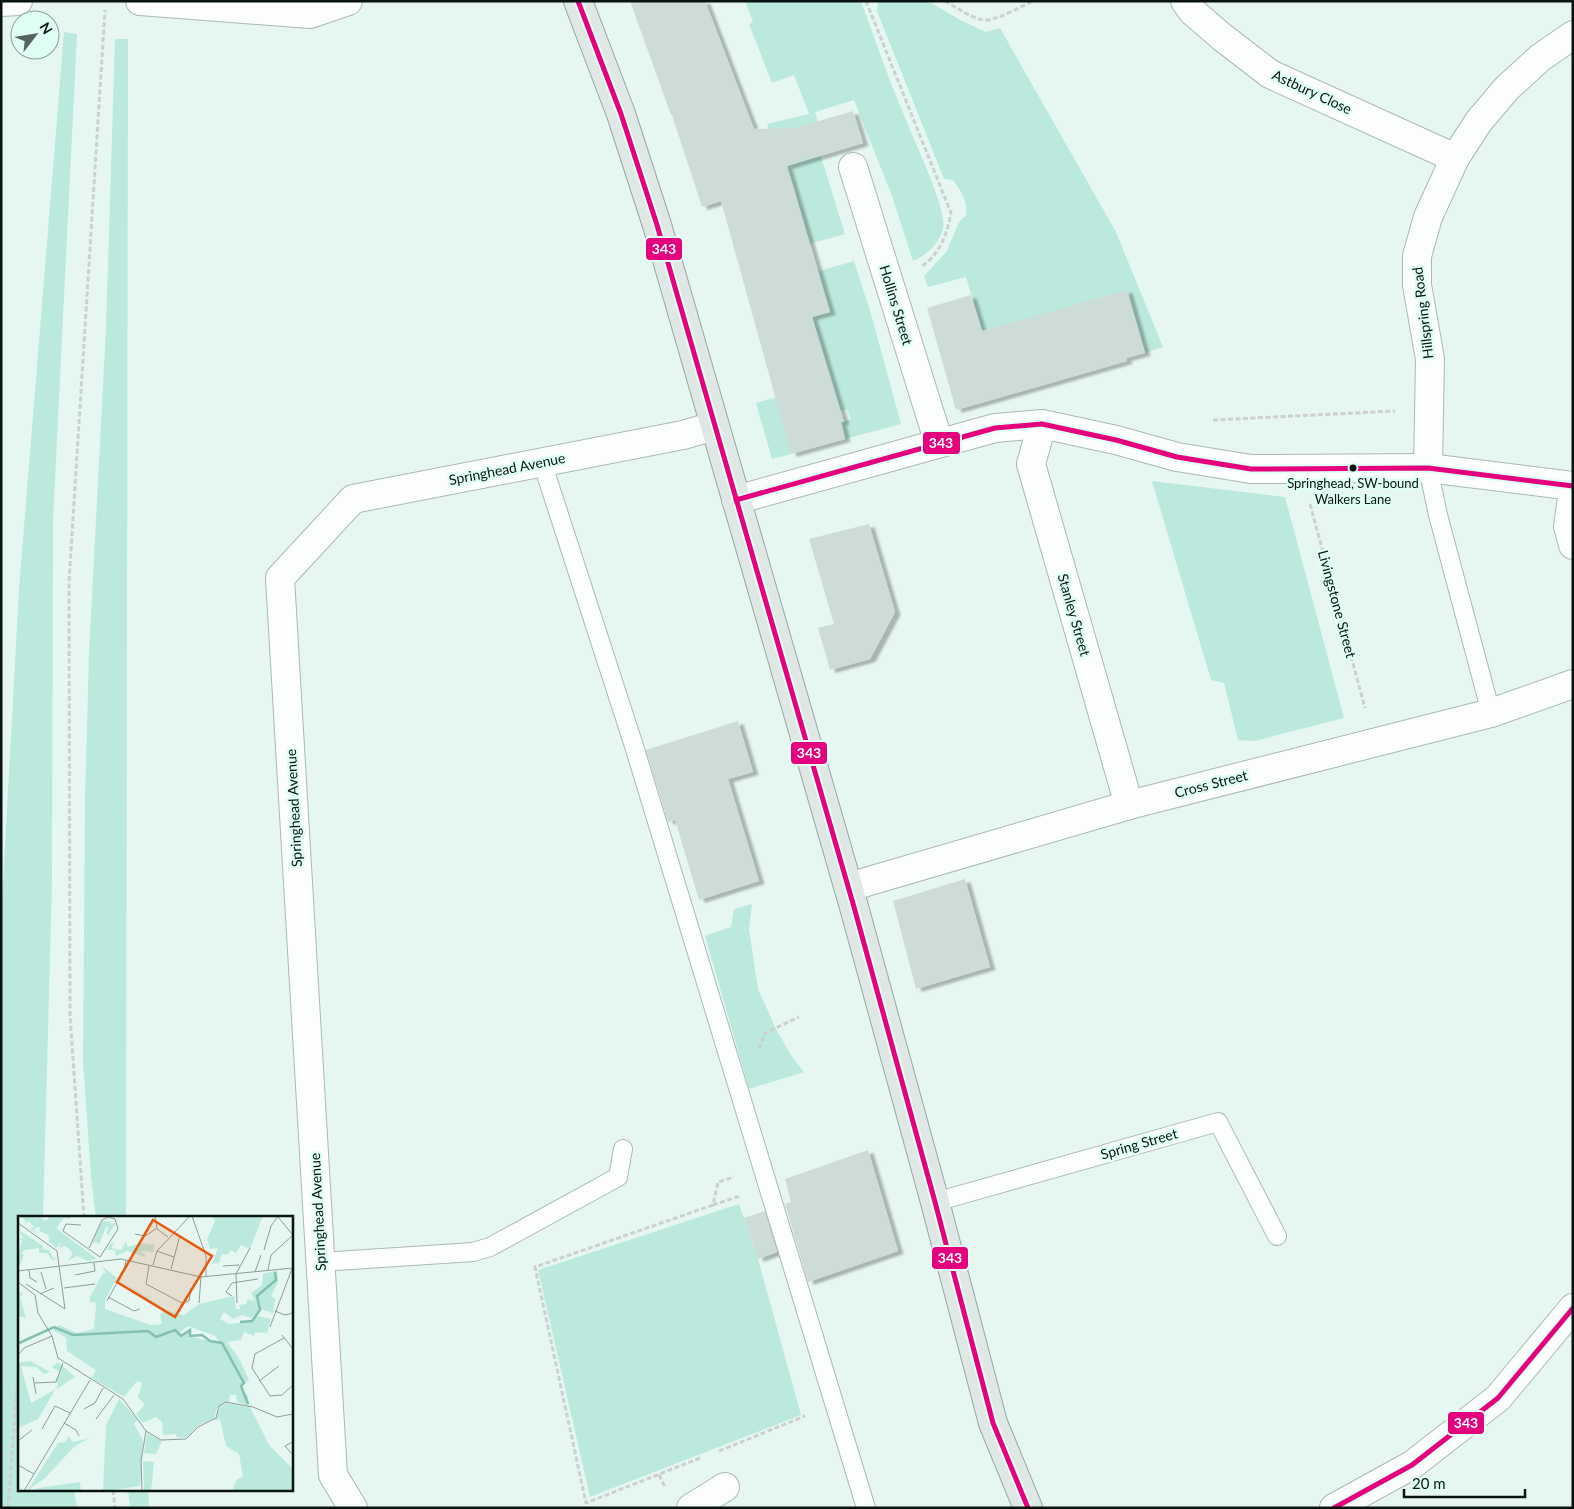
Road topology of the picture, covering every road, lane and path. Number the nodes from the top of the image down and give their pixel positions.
1 (18, 1) edge
2 (140, 1) edge
3 (348, 1) edge
4 (578, 1) edge
5 (866, 1) edge
6 (946, 1) edge
7 (1033, 1) edge
8 (1185, 1) edge
9 (1, 2) edge
10 (104, 25) dead end
11 (1573, 35) edge
12 (1455, 158) junction
13 (853, 167) dead end
14 (888, 280) junction
15 (1404, 411) dead end
16 (1214, 420) dead end
17 (1042, 424) junction
18 (714, 426) junction
19 (939, 443) junction
20 (542, 462) junction
21 (1428, 468) junction
22 (1573, 486) edge
23 (1573, 491) edge
24 (736, 500) junction
25 (1309, 501) dead end
26 (1573, 545) edge
27 (1573, 684) edge
28 (1491, 713) junction
29 (1368, 716) dead end
30 (1129, 805) junction
31 (849, 887) junction
32 (799, 1017) dead end
33 (779, 1025) dead end
34 (623, 1149) dead end
35 (763, 1168) junction
36 (936, 1202) junction
37 (743, 1204) dead end
38 (713, 1205) junction
39 (84, 1216) edge
40 (1277, 1236) dead end
41 (321, 1262) junction
42 (1573, 1308) edge
43 (18, 1373) edge
44 (803, 1407) dead end
45 (714, 1453) dead end
46 (705, 1456) dead end
47 (725, 1487) dead end
48 (113, 1492) edge
49 (8, 1508) edge
50 (115, 1508) edge
51 (353, 1508) edge
52 (691, 1508) edge
53 (866, 1508) edge
54 (1028, 1508) edge
55 (1334, 1508) edge

1 - 9 street
2 - 3 street
4 - 18 main road
5 - 14 path
6 - 7 path
8 - 12 street, Astbury Close
10 - 39 path
11 - 12 street, Hillspring Road
12 - 21 street, Hillspring Road
13 - 14 street, Hollins Street
14 - 19 street, Hollins Street
15 - 16 path
17 - 19 street
17 - 21 street
17 - 30 street, Stanley Street
18 - 20 street, Springhead Avenue
18 - 24 main road
19 - 24 street
20 - 35 lane
20 - 41 street, Springhead Avenue
21 - 22 street
21 - 28 lane
23 - 26 street
24 - 31 main road
25 - 29 path, Livingstone Street
27 - 28 street, Cross Street
28 - 30 street, Cross Street
30 - 31 street, Cross Street
31 - 36 main road
32 - 33 path
34 - 41 lane
35 - 38 path
35 - 53 lane
36 - 40 lane, Spring Street
36 - 54 main road
37 - 38 path
38 - 46 path
41 - 51 street, Springhead Avenue
42 - 55 street
43 - 49 path
44 - 45 path
47 - 52 street
48 - 50 path

